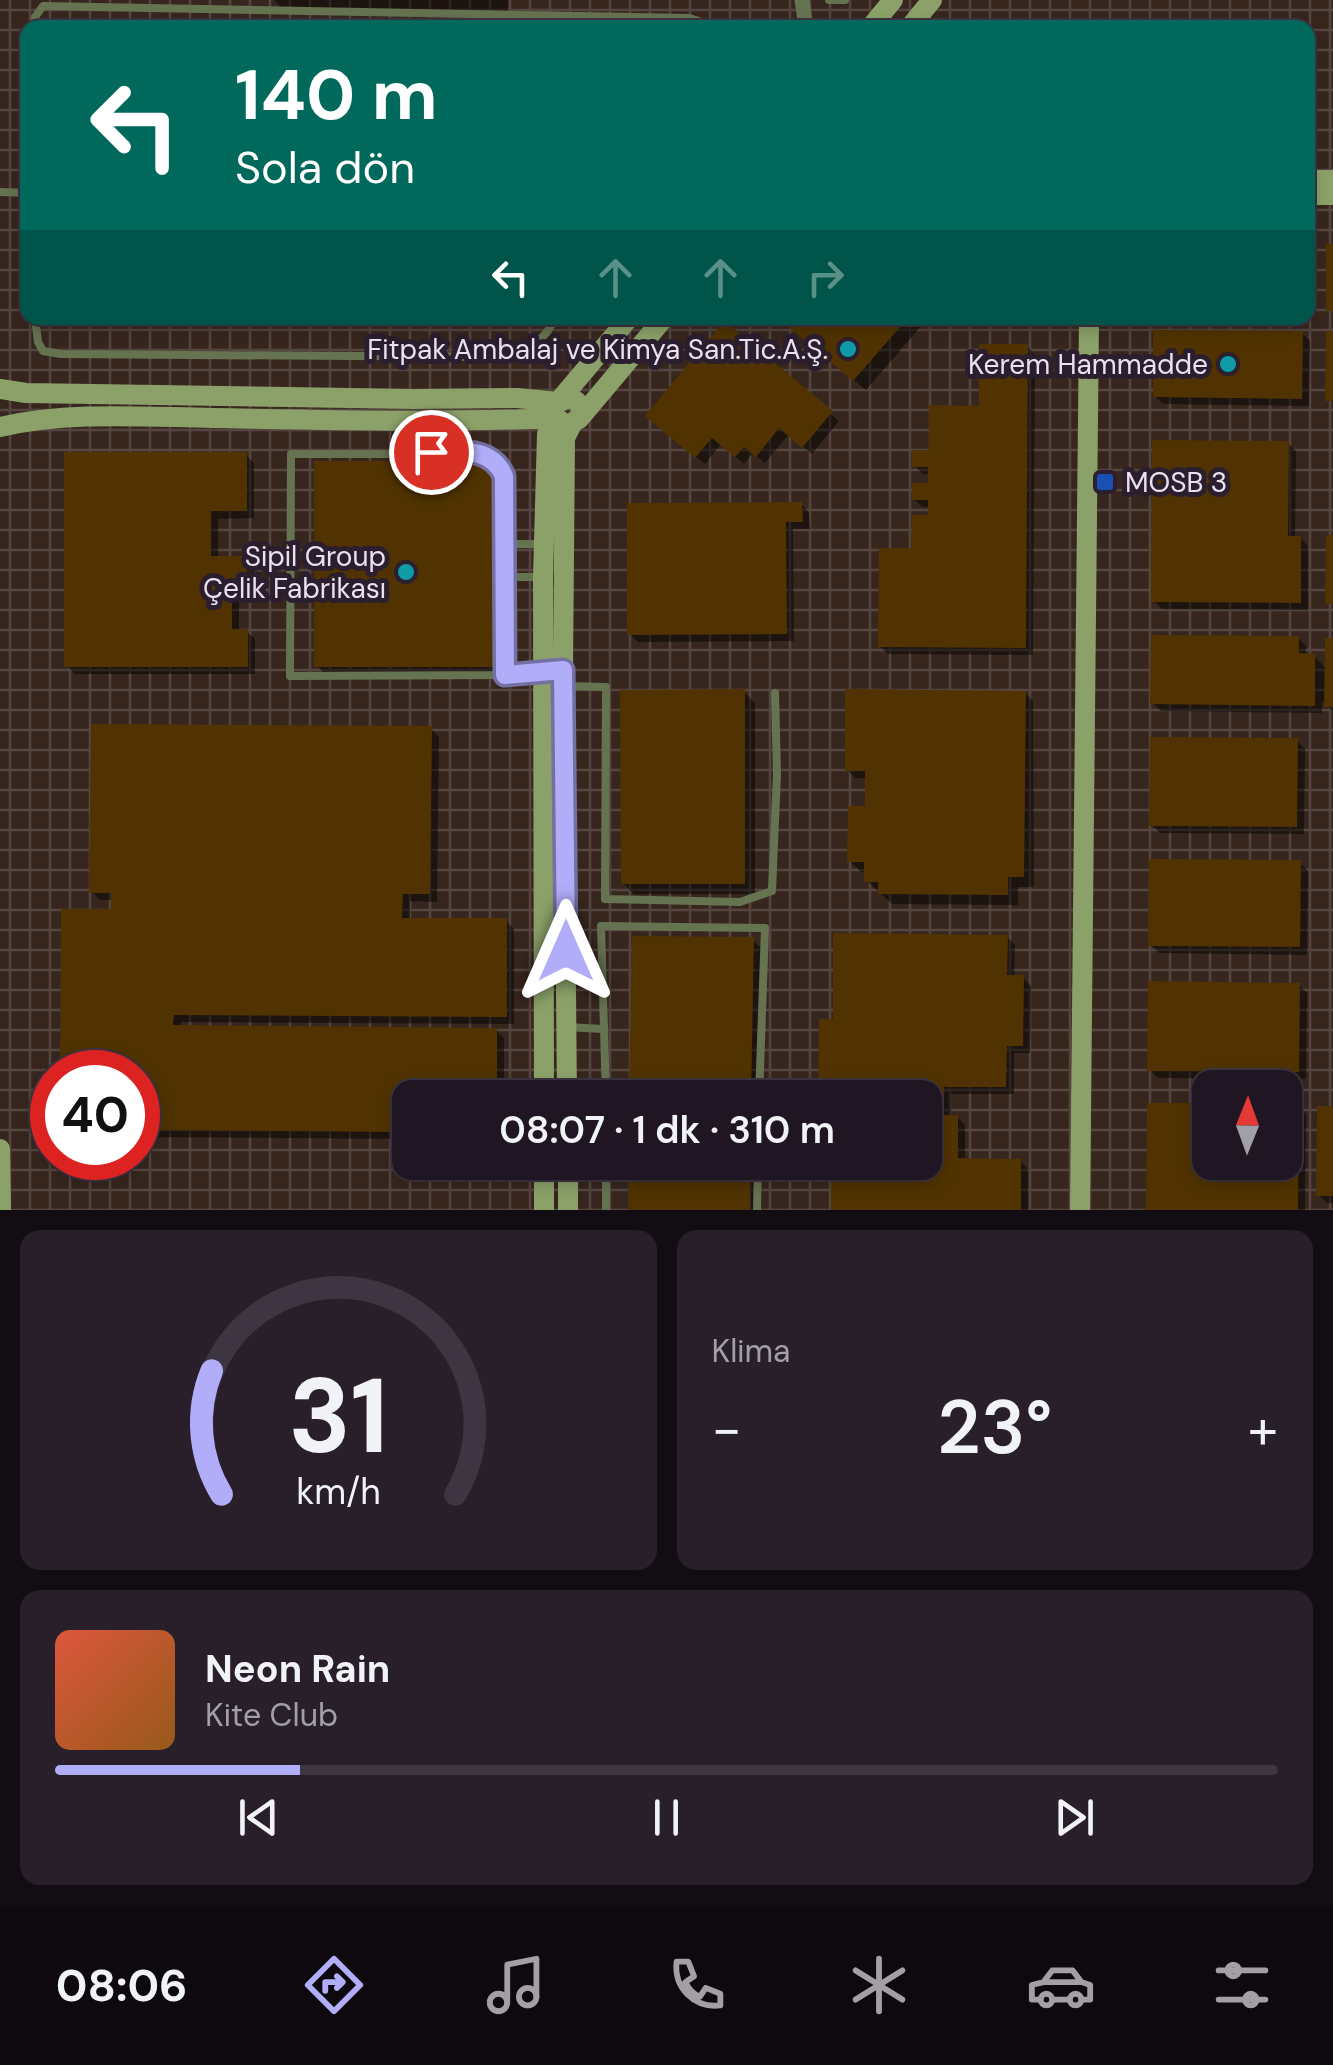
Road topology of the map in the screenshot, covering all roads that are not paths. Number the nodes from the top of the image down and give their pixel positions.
1 (829, 0) edge
2 (845, 0) edge
3 (893, 0) edge
4 (932, 0) edge
5 (35, 20) edge
6 (696, 20) edge
7 (877, 20) edge
8 (916, 20) edge
9 (36, 325) edge
10 (553, 325) edge
11 (623, 325) edge
12 (657, 325) edge
13 (1089, 325) edge
14 (594, 358) junction
15 (0, 390) edge
16 (517, 398) junction
17 (566, 416) junction
18 (503, 420) junction
19 (0, 424) edge
20 (546, 469) junction
21 (505, 544) junction
22 (543, 544) junction
23 (543, 576) junction
24 (506, 577) junction
25 (505, 675) junction
26 (557, 675) junction
27 (775, 694) dead end
28 (566, 1027) junction
29 (602, 1028) junction
30 (545, 1080) edge
31 (567, 1080) edge
32 (605, 1080) edge
33 (760, 1080) edge
34 (0, 1150) edge
35 (544, 1180) edge
36 (568, 1180) edge
37 (606, 1180) edge
38 (758, 1180) edge
39 (1, 1210) edge
40 (544, 1210) edge
41 (568, 1210) edge
42 (606, 1210) edge
43 (757, 1210) edge
44 (1080, 1210) edge

1 - 2 lane
3 - 7 street
4 - 8 street
5 - 6 lane
9 - 10 lane
11 - 14 street
12 - 17 street
13 - 44 street
14 - 16 street
14 - 17 street
15 - 16 street
15 - 19 street
16 - 17 street
17 - 18 street
17 - 20 street
17 - 26 street
18 - 19 street
18 - 20 street
20 - 22 street
21 - 22 lane
21 - 24 lane
21 - 25 lane
22 - 23 street
23 - 24 lane
23 - 26 street
24 - 25 lane
25 - 26 lane
26 - 27 lane
26 - 28 street
26 - 30 street
28 - 29 lane
28 - 31 street
29 - 32 lane
29 - 33 lane
34 - 39 street
35 - 40 street
36 - 41 street
37 - 42 lane
38 - 43 lane

